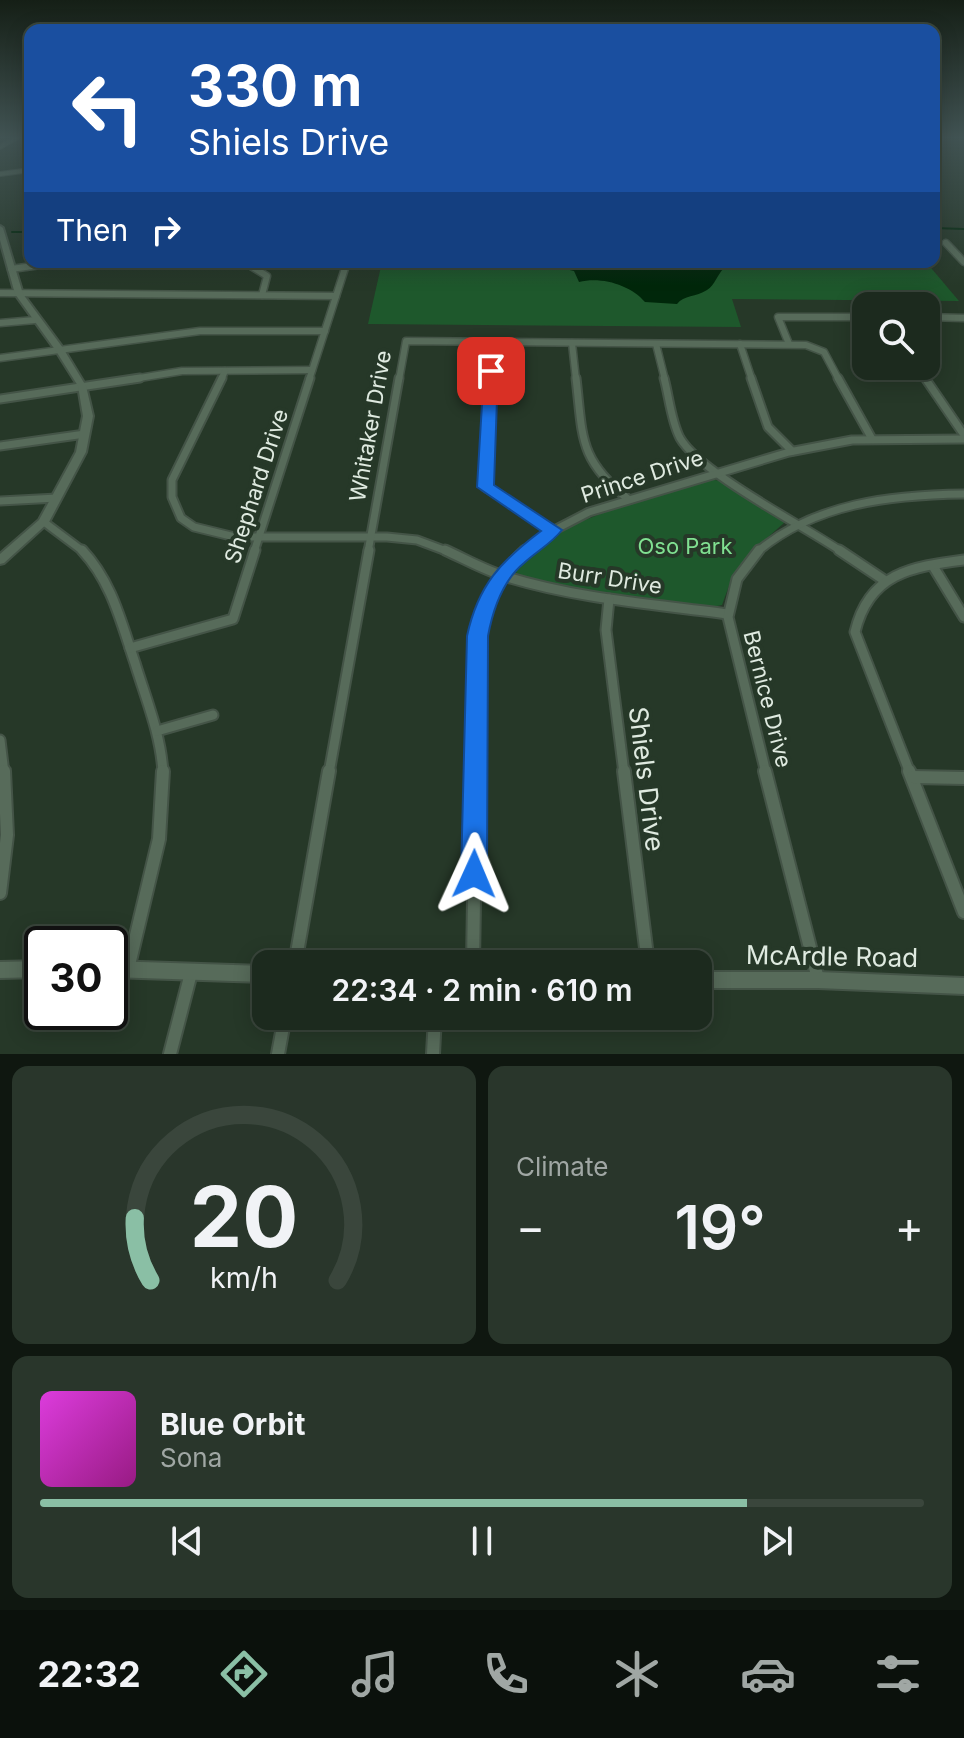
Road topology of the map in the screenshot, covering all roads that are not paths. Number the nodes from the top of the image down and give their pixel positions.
1 (0, 229) edge
2 (945, 242) dead end
3 (963, 260) edge
4 (24, 267) edge
5 (258, 268) edge
6 (345, 268) edge
7 (11, 269) junction
8 (0, 293) edge
9 (19, 294) junction
10 (262, 295) junction
11 (336, 296) junction
12 (852, 317) edge
13 (940, 318) edge
14 (963, 319) edge
15 (35, 320) junction
16 (0, 323) edge
17 (325, 331) junction
18 (493, 342) junction
19 (572, 343) junction
20 (656, 344) junction
21 (740, 344) junction
22 (789, 344) junction
23 (60, 350) junction
24 (0, 358) edge
25 (312, 370) junction
26 (225, 371) junction
27 (926, 380) edge
28 (82, 386) junction
29 (0, 399) edge
30 (85, 434) junction
31 (964, 437) edge
32 (872, 439) junction
33 (0, 446) edge
34 (792, 451) junction
35 (716, 473) junction
36 (964, 494) edge
37 (57, 498) junction
38 (628, 499) junction
39 (0, 501) edge
40 (44, 522) junction
41 (799, 523) junction
42 (553, 530) junction
43 (259, 537) junction
44 (370, 537) junction
45 (0, 560) edge
46 (964, 560) edge
47 (933, 566) junction
48 (502, 576) junction
49 (884, 580) junction
50 (609, 599) junction
51 (728, 614) junction
52 (964, 617) edge
53 (130, 648) junction
54 (213, 715) dead end
55 (157, 731) junction
56 (0, 740) edge
57 (913, 777) junction
58 (964, 778) edge
59 (0, 893) edge
60 (964, 912) edge
61 (128, 944) edge
62 (297, 950) edge
63 (473, 950) edge
64 (646, 950) edge
65 (24, 969) edge
66 (0, 970) edge
67 (128, 970) edge
68 (191, 973) junction
69 (252, 974) edge
70 (712, 980) edge
71 (818, 980) junction
72 (964, 986) edge
73 (282, 1030) edge
74 (434, 1030) edge
75 (170, 1054) edge
76 (278, 1054) edge
77 (433, 1054) edge

1 - 7 street
2 - 3 street
4 - 7 street
5 - 10 street
6 - 11 street, Shephard Drive
7 - 9 street
8 - 9 street
9 - 10 street
9 - 15 street
10 - 11 street
11 - 17 street, Shephard Drive
12 - 22 street
13 - 14 street
15 - 16 street
15 - 23 street
17 - 23 street
17 - 25 street, Shephard Drive
18 - 19 street, Whitaker Drive
18 - 42 street
18 - 44 street, Whitaker Drive
19 - 20 street, Whitaker Drive
19 - 38 street
20 - 21 street, Whitaker Drive
20 - 35 street
21 - 22 street, Whitaker Drive
21 - 34 street
22 - 32 street, Whitaker Drive
23 - 24 street
23 - 28 street
25 - 26 street
25 - 43 street, Shephard Drive
26 - 28 street
26 - 43 street, Burr Drive
27 - 31 street
28 - 29 street
28 - 30 street
30 - 33 street
30 - 37 street
31 - 32 street, Prince Drive
32 - 34 street, Prince Drive
34 - 35 street, Prince Drive
35 - 38 street, Prince Drive
35 - 41 street
36 - 41 street, Bernice Drive
37 - 39 street
37 - 40 street
38 - 42 street, Prince Drive
40 - 45 street
40 - 53 street
41 - 49 street
41 - 51 street, Bernice Drive
42 - 48 street, Prince Drive
43 - 44 street, Burr Drive
43 - 53 street, Shephard Drive
44 - 48 street, Burr Drive
44 - 62 street, Whitaker Drive
46 - 47 street
47 - 49 street
47 - 52 street
48 - 50 street, Burr Drive
48 - 63 street, Prince Drive
49 - 57 street
50 - 51 street, Burr Drive
50 - 64 street, Shiels Drive
51 - 71 street, Bernice Drive
53 - 55 street
54 - 55 street
55 - 61 street
56 - 59 street
57 - 58 street
57 - 60 street
65 - 66 street
67 - 68 street
68 - 69 street
68 - 75 street
70 - 71 street, McArdle Road
71 - 72 street, McArdle Road
73 - 76 street
74 - 77 street

